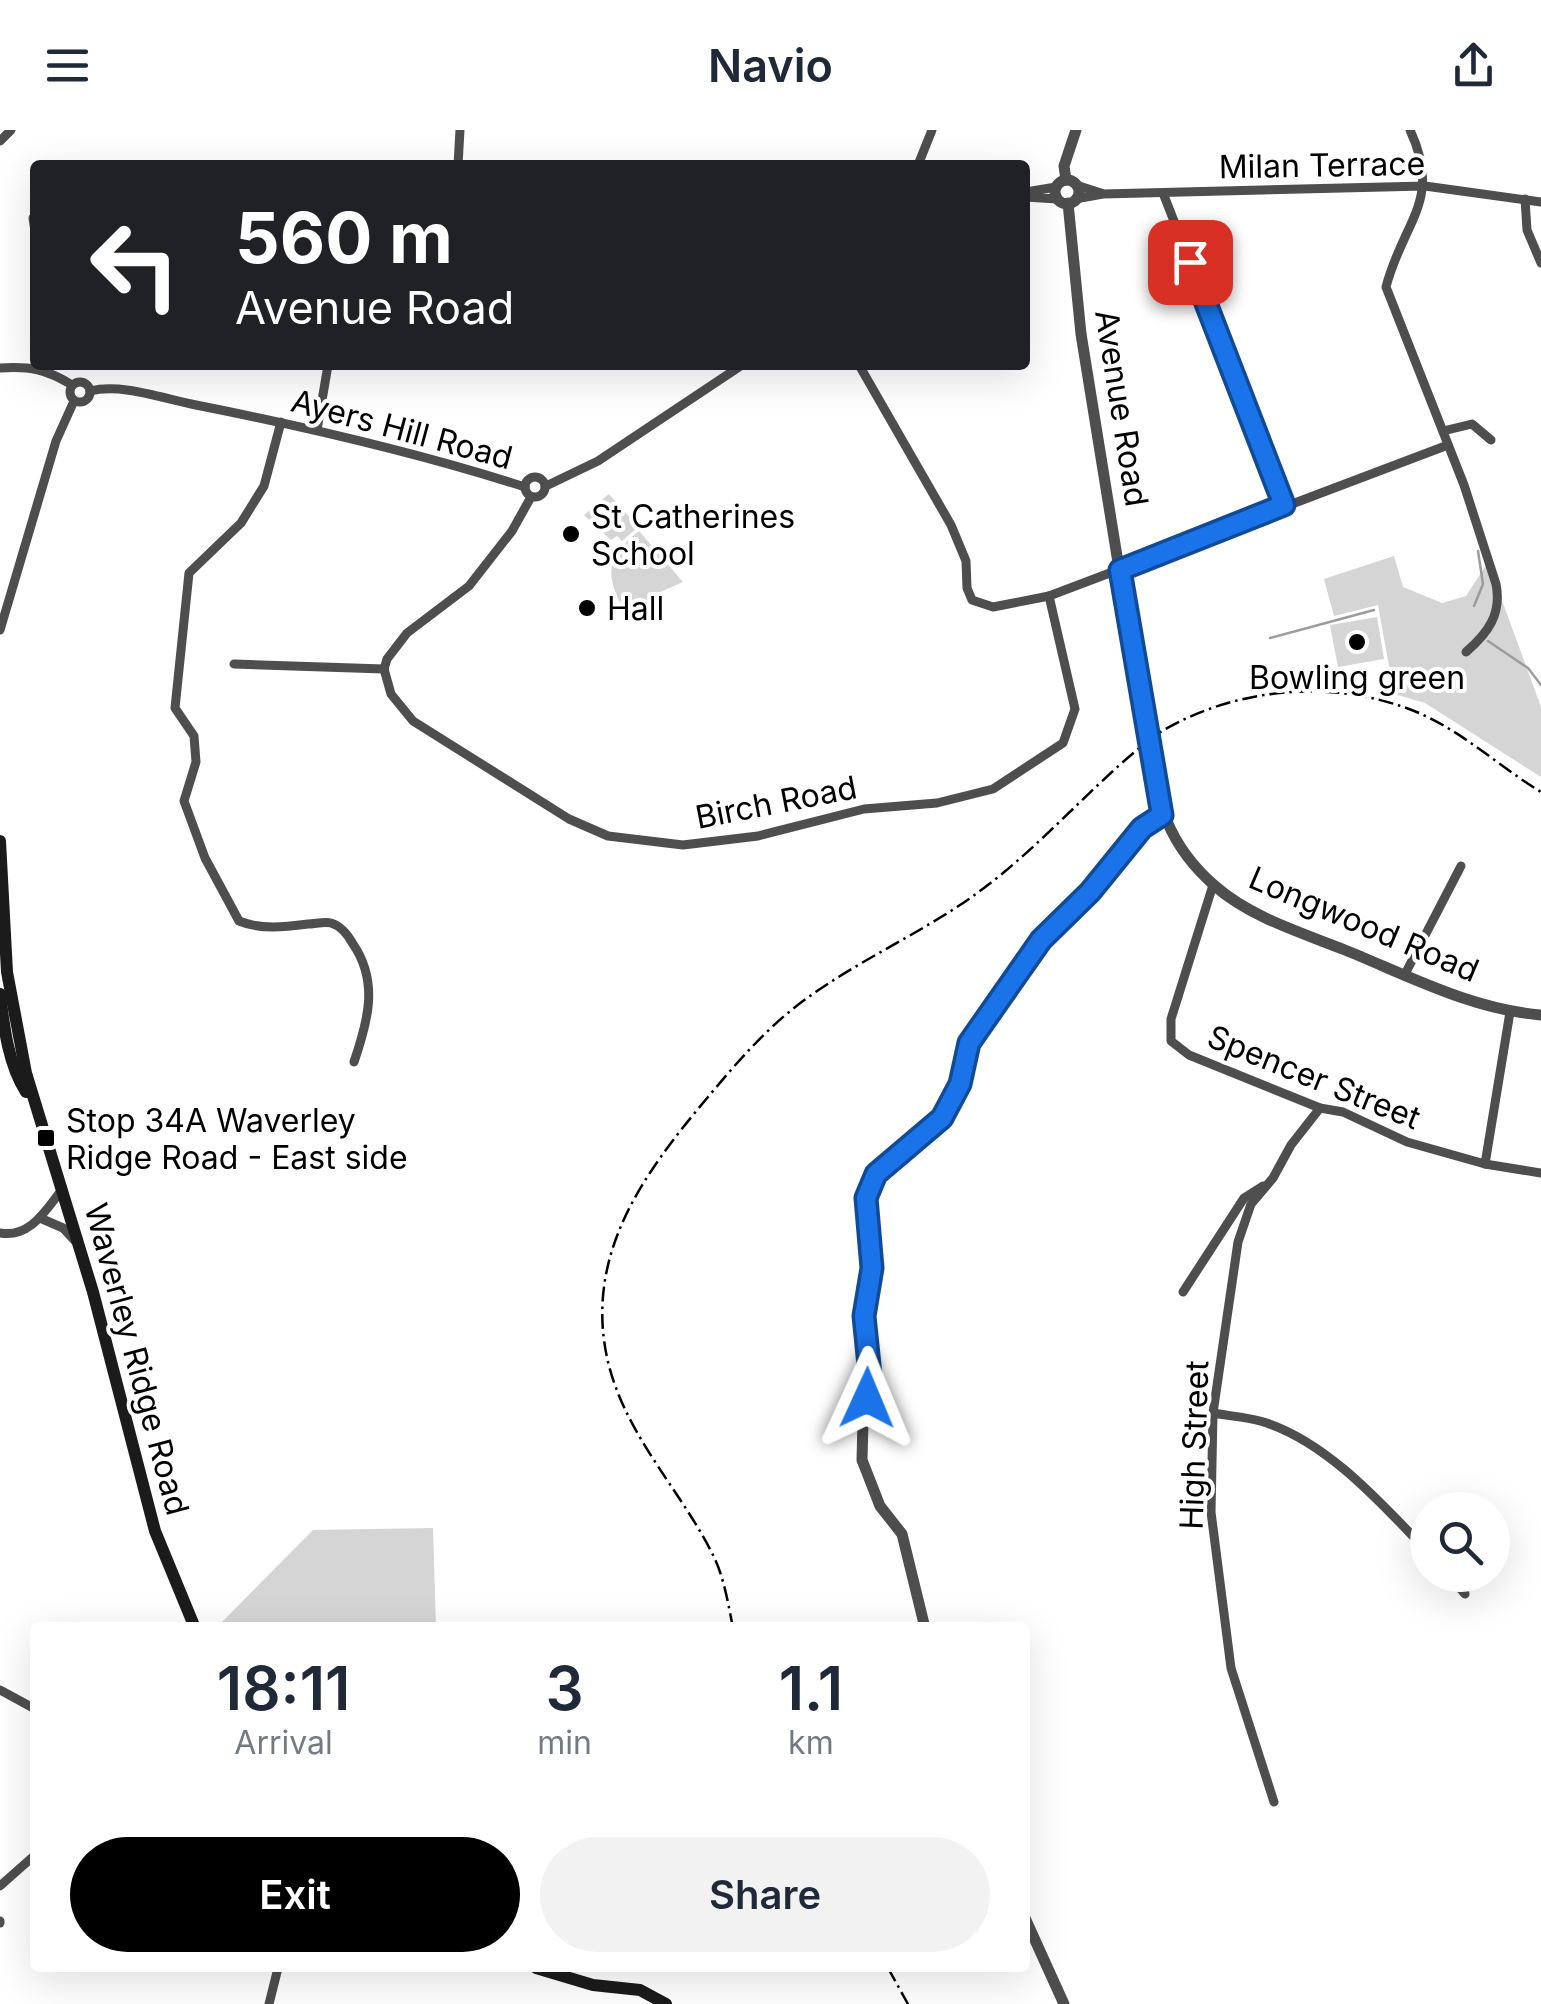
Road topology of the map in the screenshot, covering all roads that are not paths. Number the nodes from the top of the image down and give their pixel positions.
1 (11, 130) edge
2 (460, 130) edge
3 (932, 130) edge
4 (1076, 130) edge
5 (1410, 130) edge
6 (0, 140) edge
7 (458, 160) edge
8 (920, 160) edge
9 (1425, 186) junction
10 (1066, 192) junction
11 (1163, 193) junction
12 (1030, 195) edge
13 (1525, 199) junction
14 (1541, 202) edge
15 (1541, 263) edge
16 (30, 366) edge
17 (0, 368) edge
18 (51, 370) edge
19 (327, 370) edge
20 (735, 370) edge
21 (862, 370) edge
22 (72, 385) junction
23 (90, 391) junction
24 (74, 401) junction
25 (280, 422) junction
26 (317, 430) junction
27 (1443, 431) junction
28 (1491, 440) dead end
29 (1448, 445) junction
30 (546, 486) junction
31 (524, 487) junction
32 (531, 497) junction
33 (1284, 505) junction
34 (1120, 570) junction
35 (1049, 596) junction
36 (6, 614) junction
37 (0, 630) edge
38 (0, 641) edge
39 (1466, 652) dead end
40 (234, 664) dead end
41 (384, 669) junction
42 (1162, 815) junction
43 (0, 841) edge
44 (1184, 850) joint
45 (1461, 866) dead end
46 (1213, 885) junction
47 (1404, 976) junction
48 (0, 994) edge
49 (1510, 1012) junction
50 (1541, 1015) edge
51 (354, 1062) dead end
52 (34, 1103) junction
53 (1320, 1108) junction
54 (1485, 1164) junction
55 (1541, 1173) edge
56 (1273, 1178) junction
57 (62, 1191) junction
58 (40, 1218) junction
59 (0, 1233) edge
60 (76, 1243) junction
61 (1183, 1292) dead end
62 (1213, 1413) junction
63 (1410, 1533) edge
64 (193, 1622) edge
65 (924, 1622) edge
66 (0, 1690) edge
67 (30, 1705) edge
68 (1274, 1802) dead end
69 (30, 1860) edge
70 (0, 1886) edge
71 (1030, 1929) edge
72 (277, 1972) edge
73 (549, 1972) edge
74 (269, 2004) edge
75 (666, 2004) edge
76 (1064, 2004) edge

1 - 6 street
2 - 7 street
3 - 8 street
4 - 10 street, Avenue Road
5 - 9 street
9 - 11 street, Milan Terrace
9 - 13 street, Milan Terrace
9 - 27 street
10 - 11 street, Milan Terrace
10 - 12 street
10 - 34 street, Avenue Road
11 - 33 street
13 - 14 street, Milan Terrace
13 - 15 street
16 - 17 street
18 - 22 street
19 - 26 street
20 - 30 street, Ayers Hill Road
21 - 35 street
22 - 23 street
22 - 24 street
23 - 24 street
23 - 25 street, Ayers Hill Road
24 - 36 street
25 - 26 street, Ayers Hill Road
25 - 51 street
26 - 31 street, Ayers Hill Road
27 - 28 street
27 - 29 street
29 - 33 street
29 - 39 street
30 - 31 street
30 - 32 street
31 - 32 street
32 - 41 street
33 - 34 street
34 - 35 street
34 - 42 street, Avenue Road, bridge
35 - 41 street, Birch Road
36 - 37 street
36 - 38 street
40 - 41 street
42 - 44 street, Avenue Road
42 - 65 street
43 - 52 main road, Waverley Ridge Road
44 - 46 street, Longwood Road
45 - 47 street
46 - 47 street, Longwood Road
46 - 53 street, Spencer Street
47 - 49 street, Longwood Road
48 - 52 main road, Waverley Ridge Road
49 - 50 street, Longwood Road
49 - 54 street
52 - 57 main road, Waverley Ridge Road
53 - 54 street, Spencer Street
53 - 56 street, High Street
54 - 55 street, Spencer Street
56 - 61 street
56 - 62 street, High Street
57 - 58 street
57 - 60 main road, Waverley Ridge Road
58 - 59 street
58 - 60 street
60 - 64 main road, Waverley Ridge Road
62 - 63 street
62 - 68 street, High Street
66 - 67 street
69 - 70 street
71 - 76 street
72 - 74 street
73 - 75 main road

